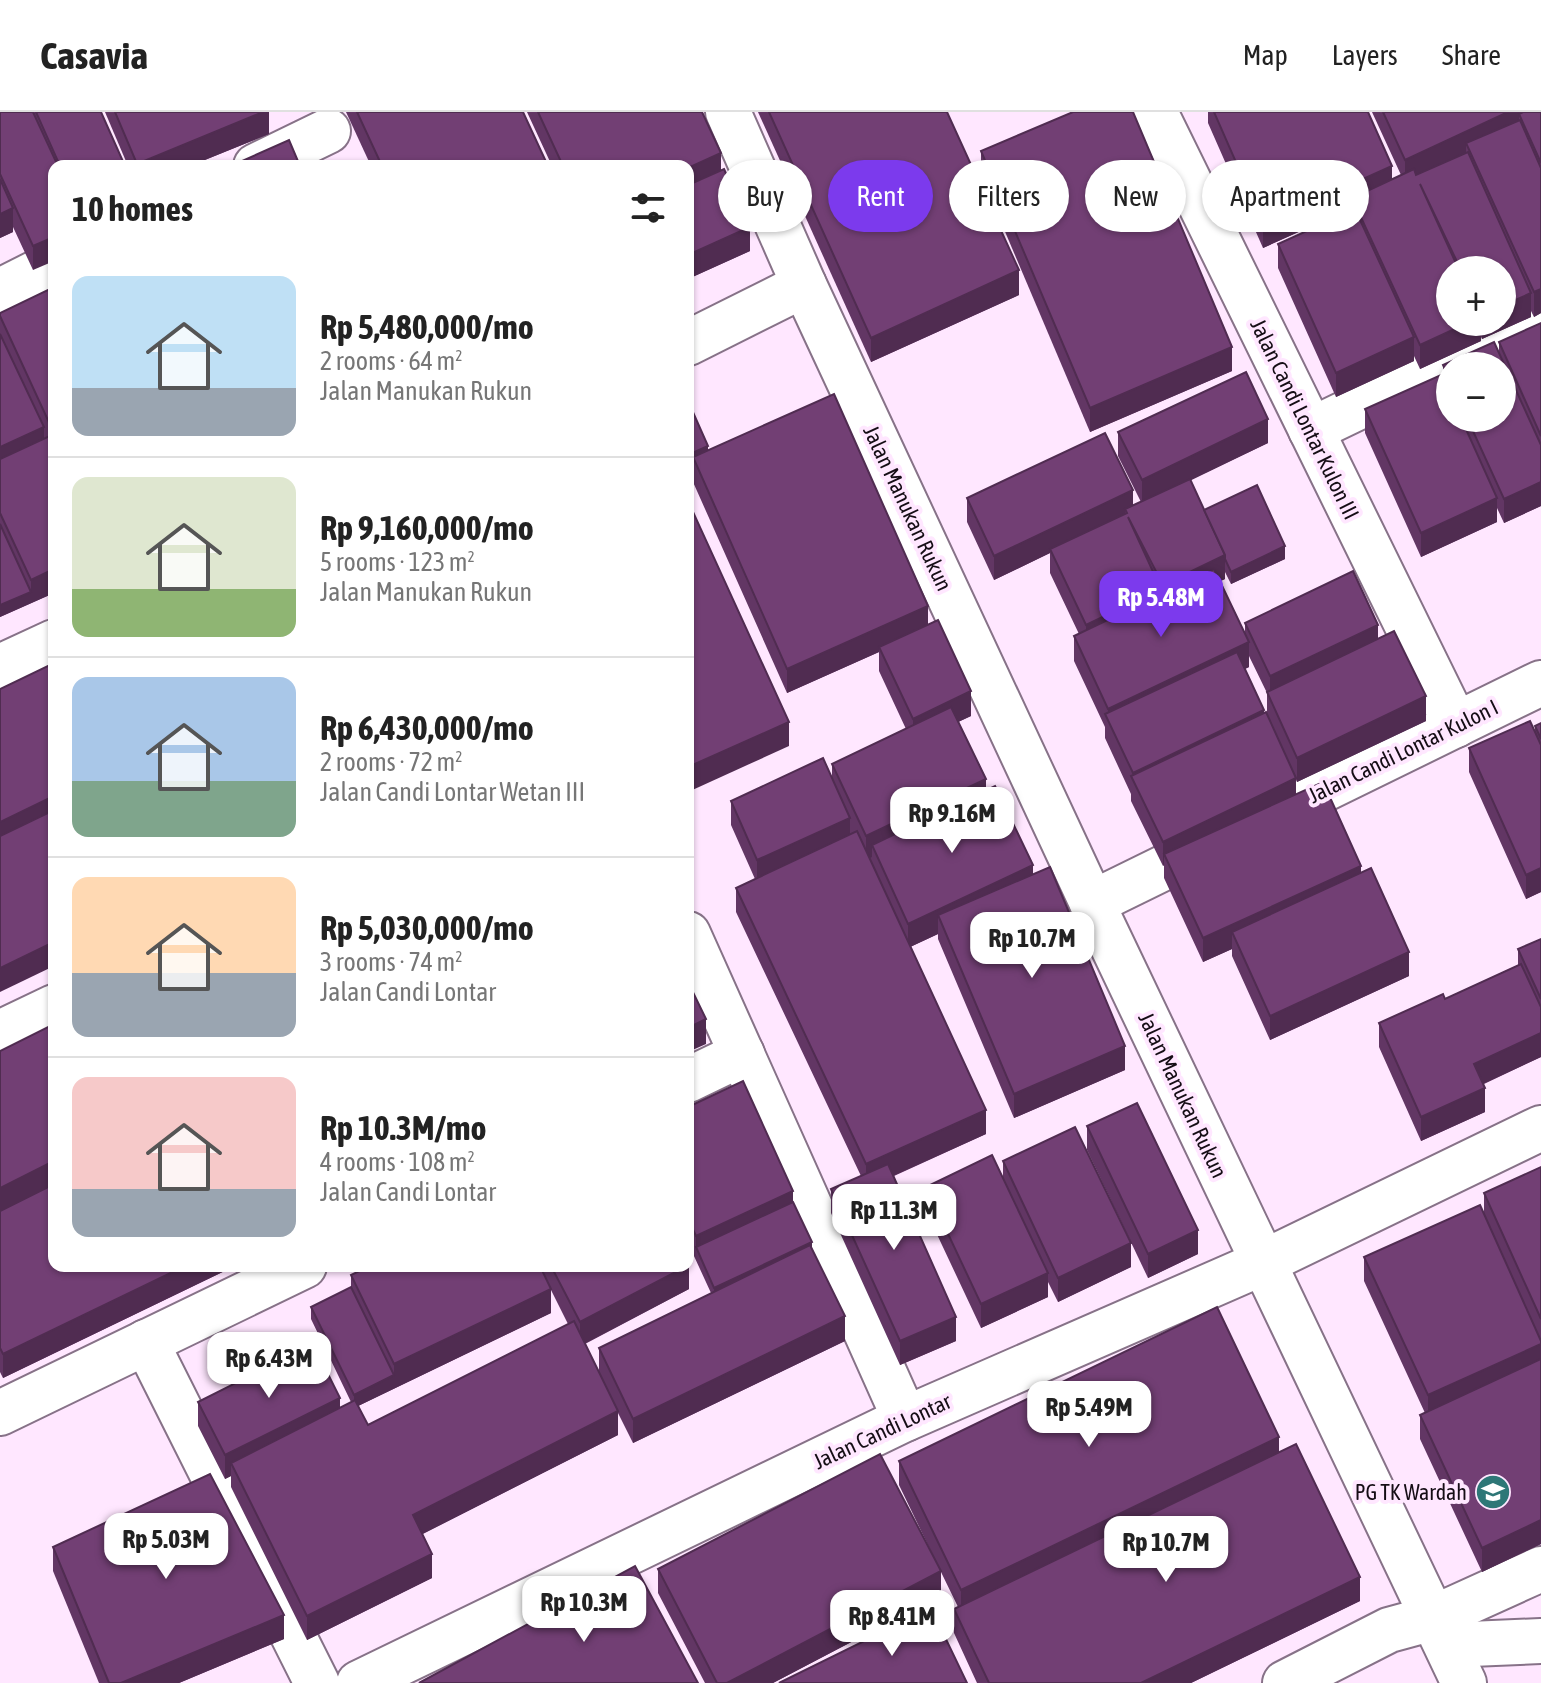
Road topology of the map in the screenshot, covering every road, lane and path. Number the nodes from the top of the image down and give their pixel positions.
1 (728, 112) edge
2 (1168, 116) edge
3 (331, 136) edge
4 (271, 160) edge
5 (48, 267) edge
6 (804, 285) junction
7 (0, 291) edge
8 (1541, 319) edge
9 (694, 340) edge
10 (1311, 430) junction
11 (48, 645) edge
12 (0, 667) edge
13 (1541, 683) edge
14 (1456, 725) junction
15 (1092, 903) junction
16 (694, 947) edge
17 (48, 1010) edge
18 (0, 1033) edge
19 (742, 1054) junction
20 (694, 1077) edge
21 (1541, 1128) edge
22 (1262, 1263) junction
23 (292, 1272) edge
24 (146, 1342) junction
25 (0, 1413) edge
26 (905, 1419) junction
27 (1541, 1569) edge
28 (1541, 1641) edge
29 (1448, 1649) edge
30 (317, 1683) edge
31 (359, 1683) edge
32 (1285, 1683) edge

1 - 6 street, Jalan Manukan Rukun
2 - 10 street, Jalan Candi Lontar Kulon III
3 - 4 street
5 - 7 street
6 - 9 street
6 - 15 street, Jalan Manukan Rukun
8 - 10 street
10 - 14 street, Jalan Candi Lontar Kulon III
11 - 12 street
13 - 14 street, Jalan Candi Lontar Kulon I
14 - 15 street, Jalan Candi Lontar Kulon I
15 - 22 street, Jalan Manukan Rukun
16 - 19 street
17 - 18 street
19 - 20 street
19 - 26 street
21 - 22 street, Jalan Candi Lontar
22 - 26 street, Jalan Candi Lontar
22 - 29 street, Jalan Manukan Rukun
23 - 24 street
24 - 25 street
24 - 30 street
26 - 31 street, Jalan Candi Lontar
27 - 29 street
28 - 29 street
29 - 32 street

